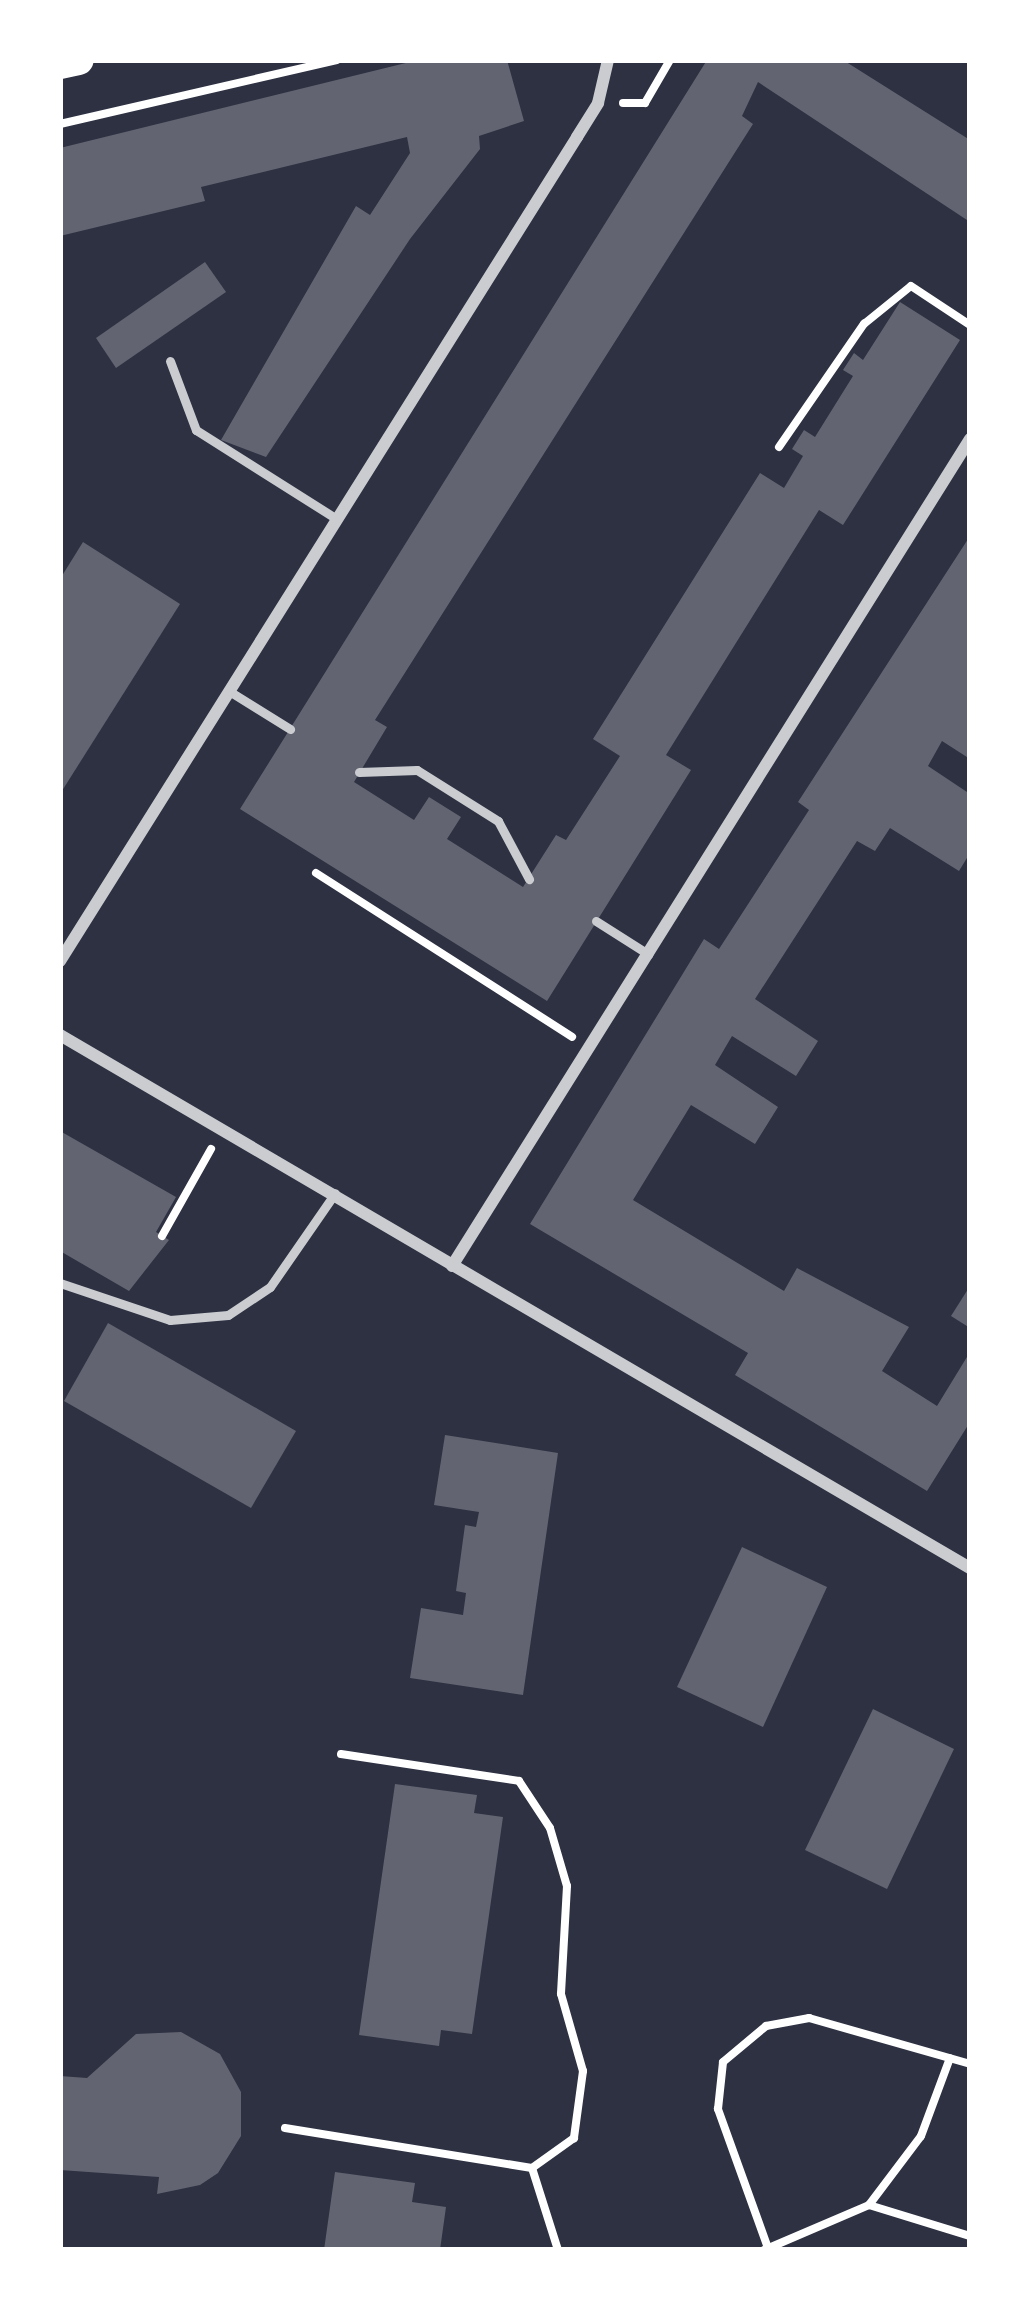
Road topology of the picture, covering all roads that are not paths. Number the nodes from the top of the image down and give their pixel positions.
1 (79, 60) edge
2 (608, 60) edge
3 (60, 64) edge
4 (170, 361) dead end
5 (970, 439) edge
6 (337, 519) junction
7 (229, 691) junction
8 (290, 730) dead end
9 (359, 772) dead end
10 (529, 879) dead end
11 (596, 921) dead end
12 (648, 953) junction
13 (60, 961) edge
14 (60, 1035) edge
15 (334, 1193) junction
16 (452, 1266) junction
17 (60, 1283) edge
18 (970, 1568) edge

1 - 3 main road
2 - 6 street
4 - 6 lane
5 - 12 street
6 - 7 street
7 - 8 lane
7 - 13 street
9 - 10 lane
11 - 12 lane
12 - 16 street
14 - 15 street
15 - 16 street
15 - 17 lane
16 - 18 street

